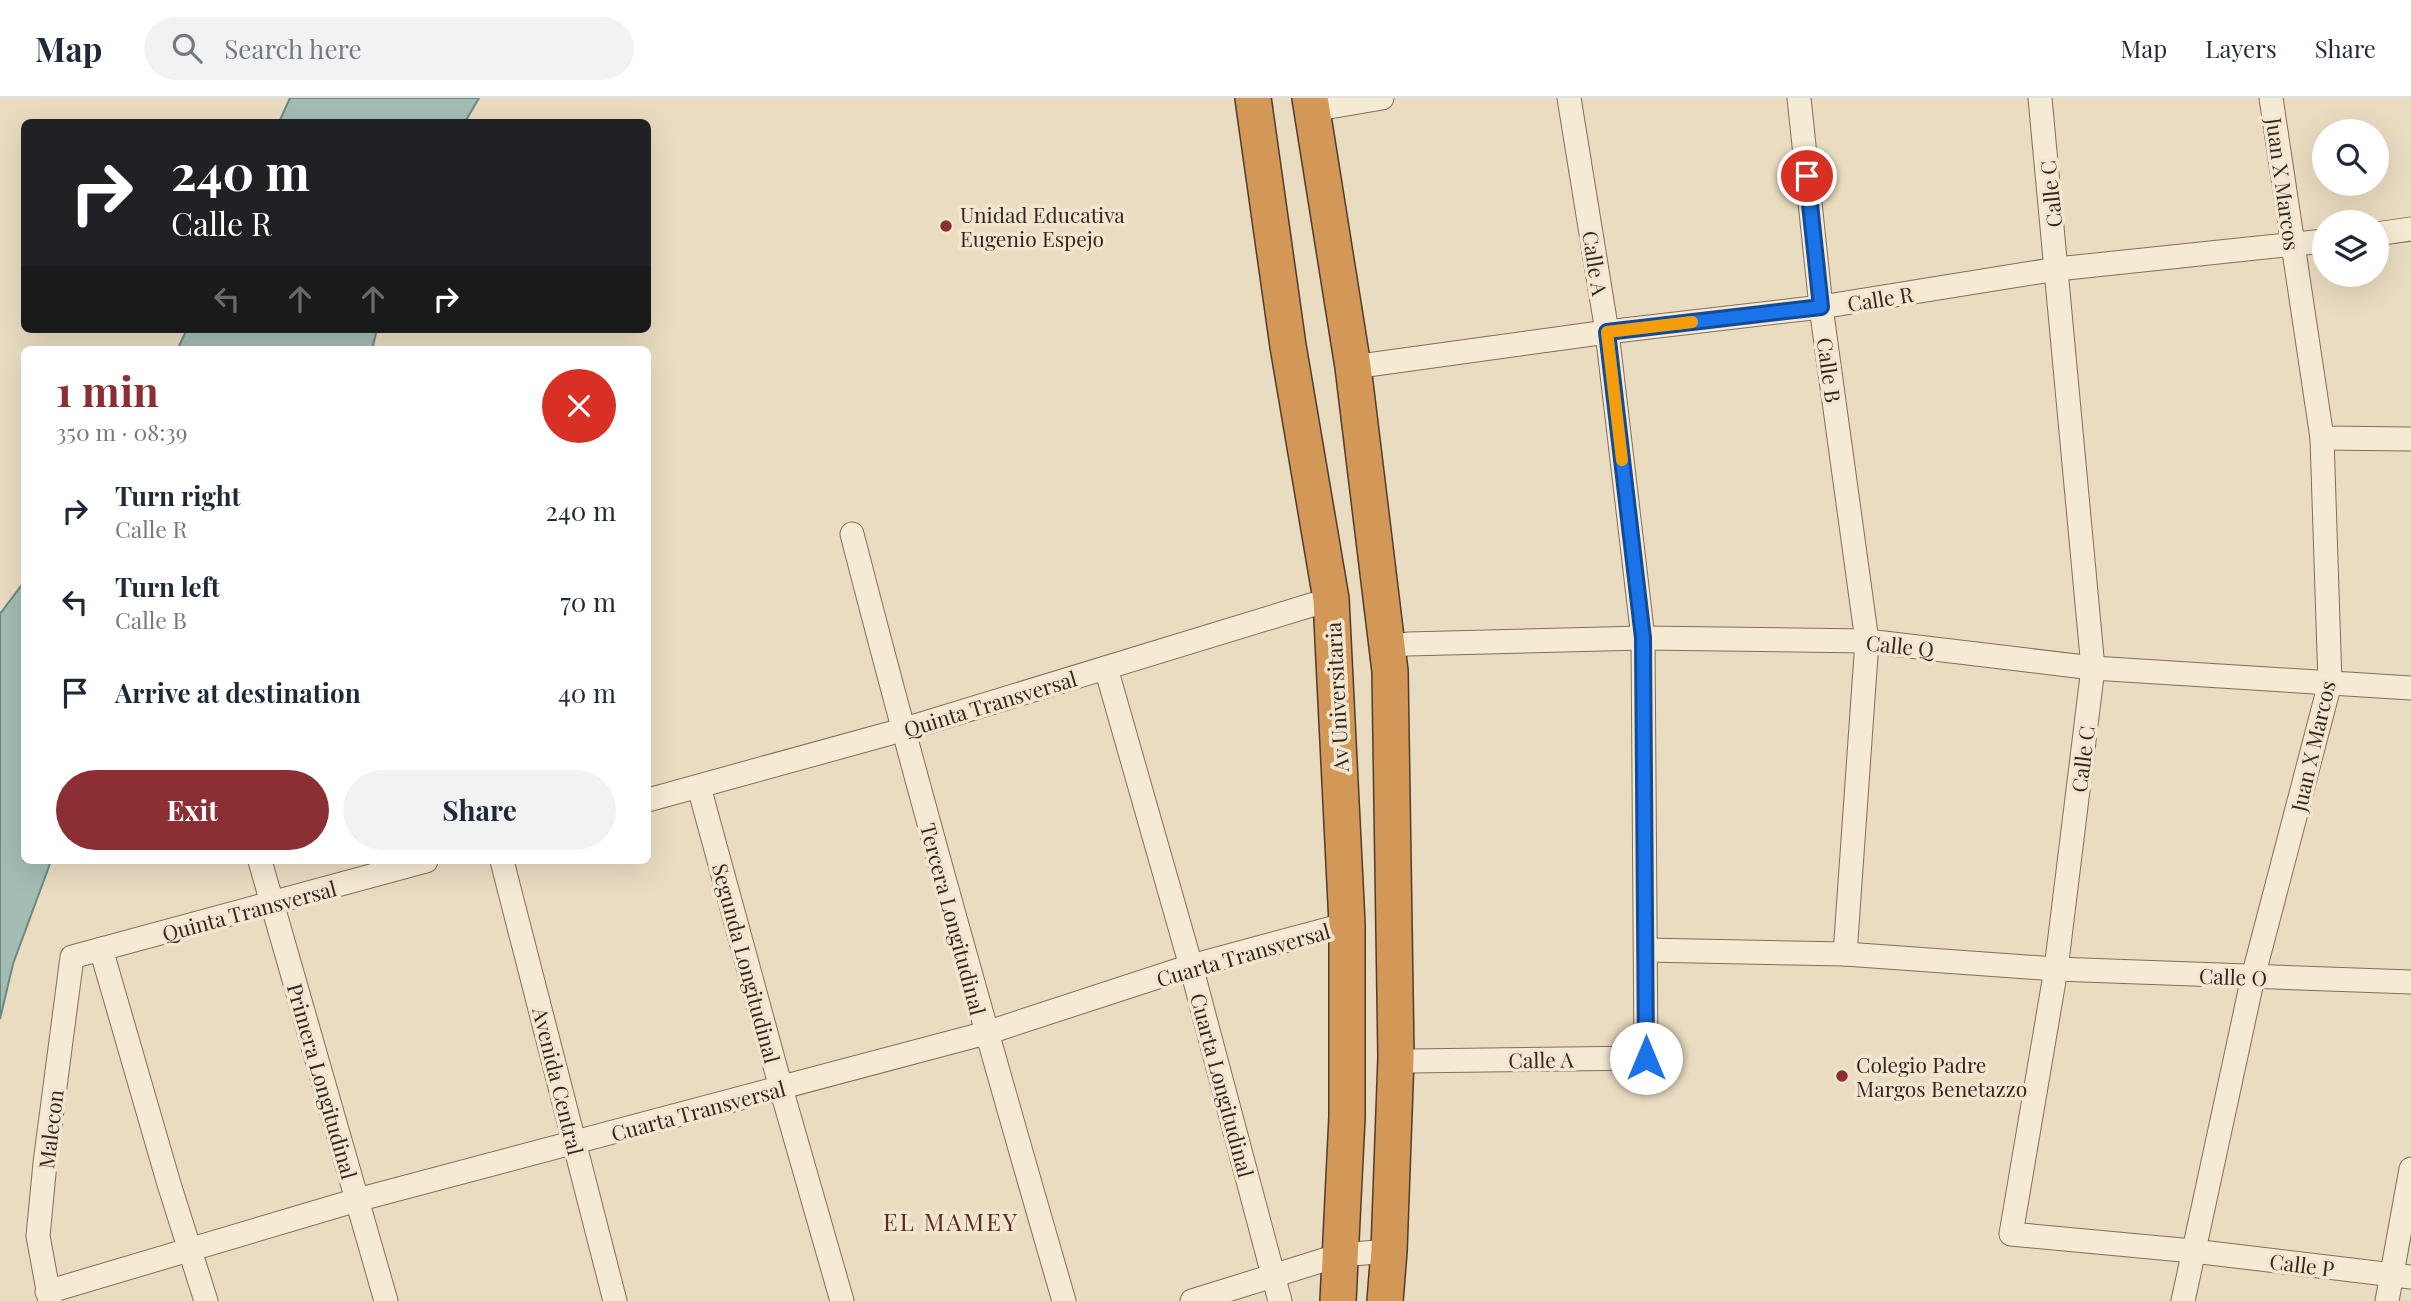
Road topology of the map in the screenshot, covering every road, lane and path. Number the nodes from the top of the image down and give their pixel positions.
1 (1254, 98) edge
2 (1382, 98) edge
3 (1569, 98) edge
4 (1799, 98) edge
5 (2040, 98) edge
6 (2271, 98) edge
7 (1311, 104) edge
8 (2411, 229) edge
9 (2389, 232) edge
10 (2312, 243) edge
11 (2293, 245) junction
12 (2057, 269) junction
13 (1821, 307) junction
14 (1607, 332) junction
15 (1353, 367) junction
16 (2322, 438) junction
17 (2411, 439) edge
18 (852, 534) dead end
19 (1331, 599) junction
20 (1643, 638) junction
21 (1867, 641) junction
22 (1388, 647) junction
23 (2093, 667) junction
24 (1105, 668) junction
25 (2330, 683) junction
26 (2411, 688) edge
27 (902, 730) junction
28 (699, 787) junction
29 (651, 799) edge
30 (261, 864) edge
31 (415, 864) edge
32 (503, 864) edge
33 (271, 904) junction
34 (1347, 924) junction
35 (101, 949) junction
36 (1646, 950) junction
37 (1845, 954) junction
38 (72, 957) joint
39 (1191, 967) junction
40 (2056, 969) junction
41 (2253, 977) junction
42 (2411, 982) edge
43 (986, 1033) junction
44 (1396, 1057) junction
45 (781, 1088) junction
46 (574, 1143) junction
47 (2411, 1169) edge
48 (357, 1200) junction
49 (189, 1249) junction
50 (1389, 1251) junction
51 (2193, 1251) junction
52 (1340, 1255) junction
53 (1274, 1275) junction
54 (2401, 1276) edge
55 (48, 1296) edge
56 (206, 1301) edge
57 (386, 1301) edge
58 (615, 1301) edge
59 (842, 1301) edge
60 (1064, 1301) edge
61 (1192, 1301) edge
62 (1280, 1301) edge
63 (1338, 1301) edge
64 (1385, 1301) edge
65 (2183, 1301) edge
66 (2387, 1301) edge

1 - 19 highway, Av Universitaria
2 - 7 street
3 - 14 street, Calle A
4 - 13 street, Calle B
5 - 12 street, Calle C
6 - 11 street, Juan X Marcos
7 - 15 highway
8 - 9 street
10 - 11 street, Calle R
11 - 12 street, Calle R
11 - 16 street, Juan X Marcos
12 - 13 street, Calle R
12 - 23 street, Calle C
13 - 14 street, Calle R
13 - 21 street, Calle B
14 - 15 street, Calle R
14 - 20 street, Calle A
15 - 22 highway
16 - 17 street
16 - 25 street, Juan X Marcos
18 - 27 street, Tercera Longitudinal
19 - 24 street, Quinta Transversal
19 - 34 highway, Av Universitaria
20 - 21 street, Calle Q
20 - 22 street, Calle Q
20 - 36 street, Calle A
21 - 23 street, Calle Q
21 - 37 street, Calle B
22 - 44 highway
23 - 25 street, Calle Q
23 - 40 street, Calle C
24 - 27 street, Quinta Transversal
24 - 39 street, Cuarta Longitudinal
25 - 26 street, Calle Q
25 - 41 street, Juan X Marcos
27 - 28 street, Quinta Transversal
27 - 43 street, Tercera Longitudinal
28 - 29 street, Quinta Transversal
28 - 45 street, Segunda Longitudinal
30 - 33 street, Primera Longitudinal
31 - 33 street, Quinta Transversal
32 - 46 street, Avenida Central
33 - 35 street, Quinta Transversal
33 - 48 street, Primera Longitudinal
34 - 39 street, Cuarta Transversal
34 - 52 highway, Av Universitaria
35 - 38 street, Quinta Transversal
35 - 49 street
36 - 37 street, Calle O
36 - 44 street, Calle A
37 - 40 street, Calle O
38 - 55 street, Malecon
39 - 43 street, Cuarta Transversal
39 - 53 street, Cuarta Longitudinal
40 - 41 street, Calle O
40 - 51 street, Calle C
41 - 42 street, Calle O
41 - 51 street, Juan X Marcos
43 - 45 street, Cuarta Transversal
43 - 60 street, Tercera Longitudinal
44 - 50 highway
45 - 46 street, Cuarta Transversal
45 - 59 street, Segunda Longitudinal
46 - 48 street, Cuarta Transversal
46 - 58 street, Avenida Central
47 - 54 street
48 - 49 street, Cuarta Transversal
48 - 57 street, Primera Longitudinal
49 - 55 street, Cuarta Transversal
49 - 56 street
50 - 52 street
50 - 64 highway
51 - 54 street, Calle P
51 - 65 street, Juan X Marcos
52 - 53 street
52 - 63 highway, Av Universitaria
53 - 61 street
53 - 62 street, Cuarta Longitudinal
54 - 66 street

